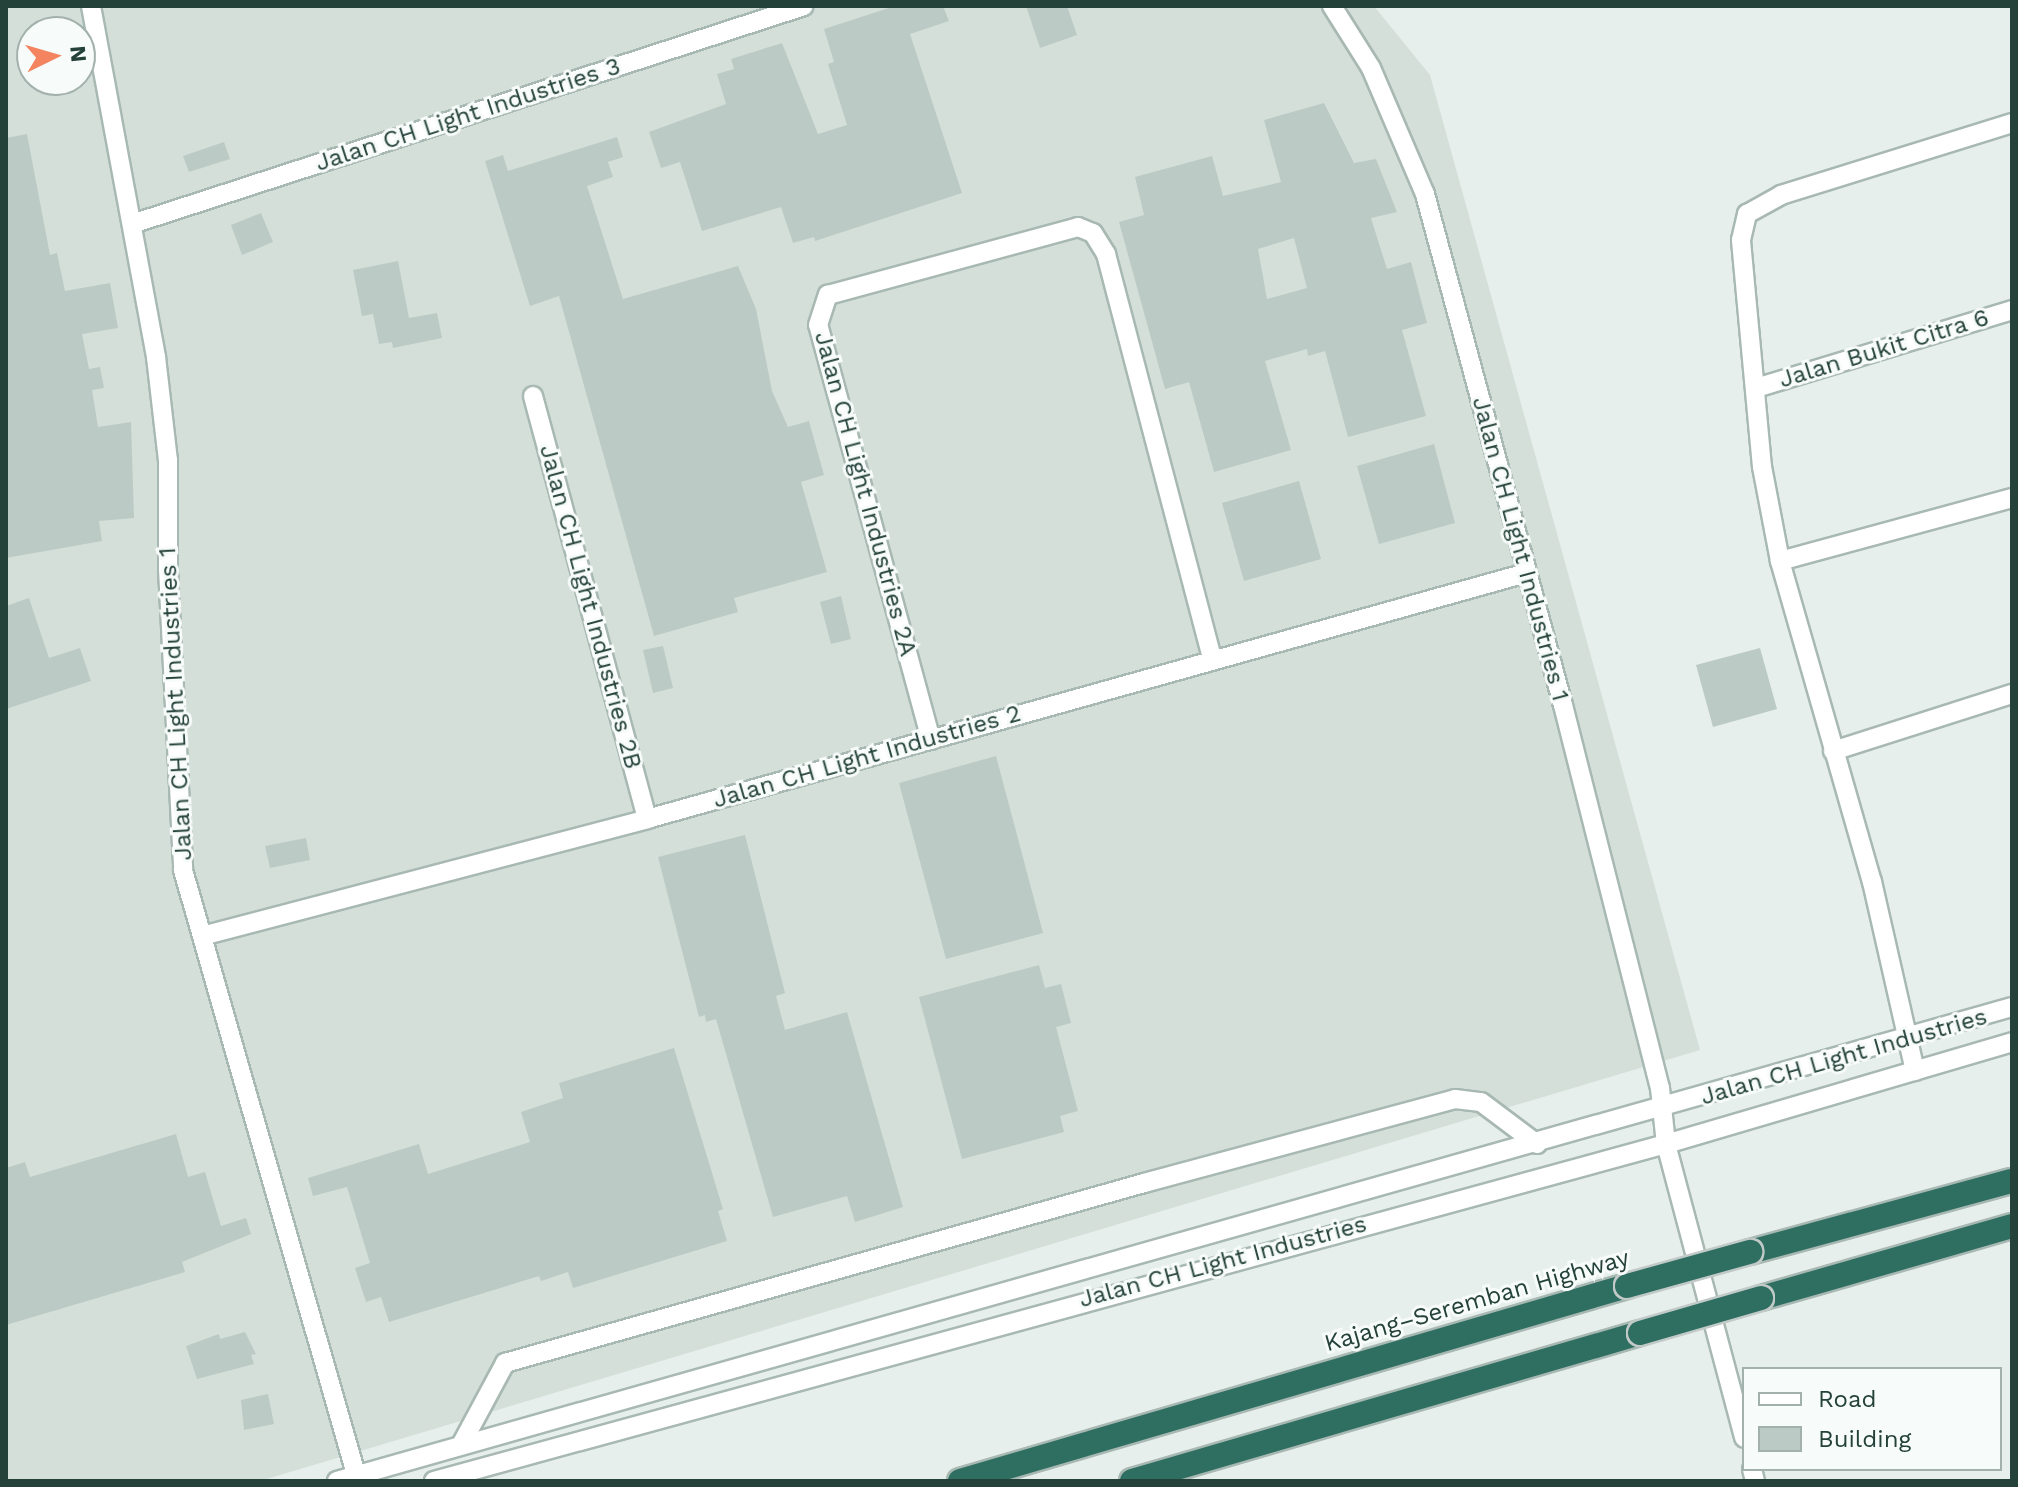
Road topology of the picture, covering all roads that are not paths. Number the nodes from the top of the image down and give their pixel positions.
1 (91, 6) edge
2 (804, 6) edge
3 (1332, 6) edge
4 (2012, 123) edge
5 (132, 224) junction
6 (2012, 310) edge
7 (1756, 388) junction
8 (533, 396) dead end
9 (2012, 498) edge
10 (1780, 561) junction
11 (1526, 573) junction
12 (1212, 658) junction
13 (2012, 694) edge
14 (931, 740) junction
15 (1833, 751) junction
16 (647, 819) junction
17 (206, 935) junction
18 (2012, 1007) edge
19 (1908, 1038) junction
20 (2012, 1042) edge
21 (1915, 1071) junction
22 (1663, 1109) junction
23 (1537, 1144) junction
24 (1666, 1144) junction
25 (2012, 1181) edge
26 (2012, 1226) edge
27 (1742, 1430) edge
28 (462, 1443) junction
29 (357, 1477) edge
30 (337, 1481) edge
31 (434, 1481) edge
32 (960, 1481) edge
33 (1132, 1481) edge

1 - 5 street, Jalan CH Light Industries 1
2 - 5 street, Jalan CH Light Industries 3
3 - 11 street, Jalan CH Light Industries 1
4 - 7 street
5 - 17 street, Jalan CH Light Industries 1
6 - 7 street, Jalan Bukit Citra 6
7 - 10 street
8 - 16 street, Jalan CH Light Industries 2B
9 - 10 street
10 - 15 street
11 - 12 street, Jalan CH Light Industries 2
11 - 22 street, Jalan CH Light Industries 1
12 - 14 street, Jalan CH Light Industries 2
12 - 14 street, Jalan CH Light Industries 2A
13 - 15 street
14 - 16 street, Jalan CH Light Industries 2
15 - 19 street
16 - 17 street, Jalan CH Light Industries 2
17 - 29 street, Jalan CH Light Industries 1
18 - 19 street, Jalan CH Light Industries
19 - 21 street
19 - 22 street, Jalan CH Light Industries
20 - 21 street, Jalan CH Light Industries
21 - 24 street, Jalan CH Light Industries
22 - 23 street, Jalan CH Light Industries
22 - 24 street, Jalan CH Light Industries 1
23 - 28 street, Jalan CH Light Industries
23 - 28 street
24 - 27 street, Jalan CH Light Industries 1
24 - 31 street, Jalan CH Light Industries
25 - 32 highway, Kajang–Seremban Highway, bridge
26 - 33 highway, bridge
28 - 29 street, Jalan CH Light Industries
29 - 30 street, Jalan CH Light Industries

